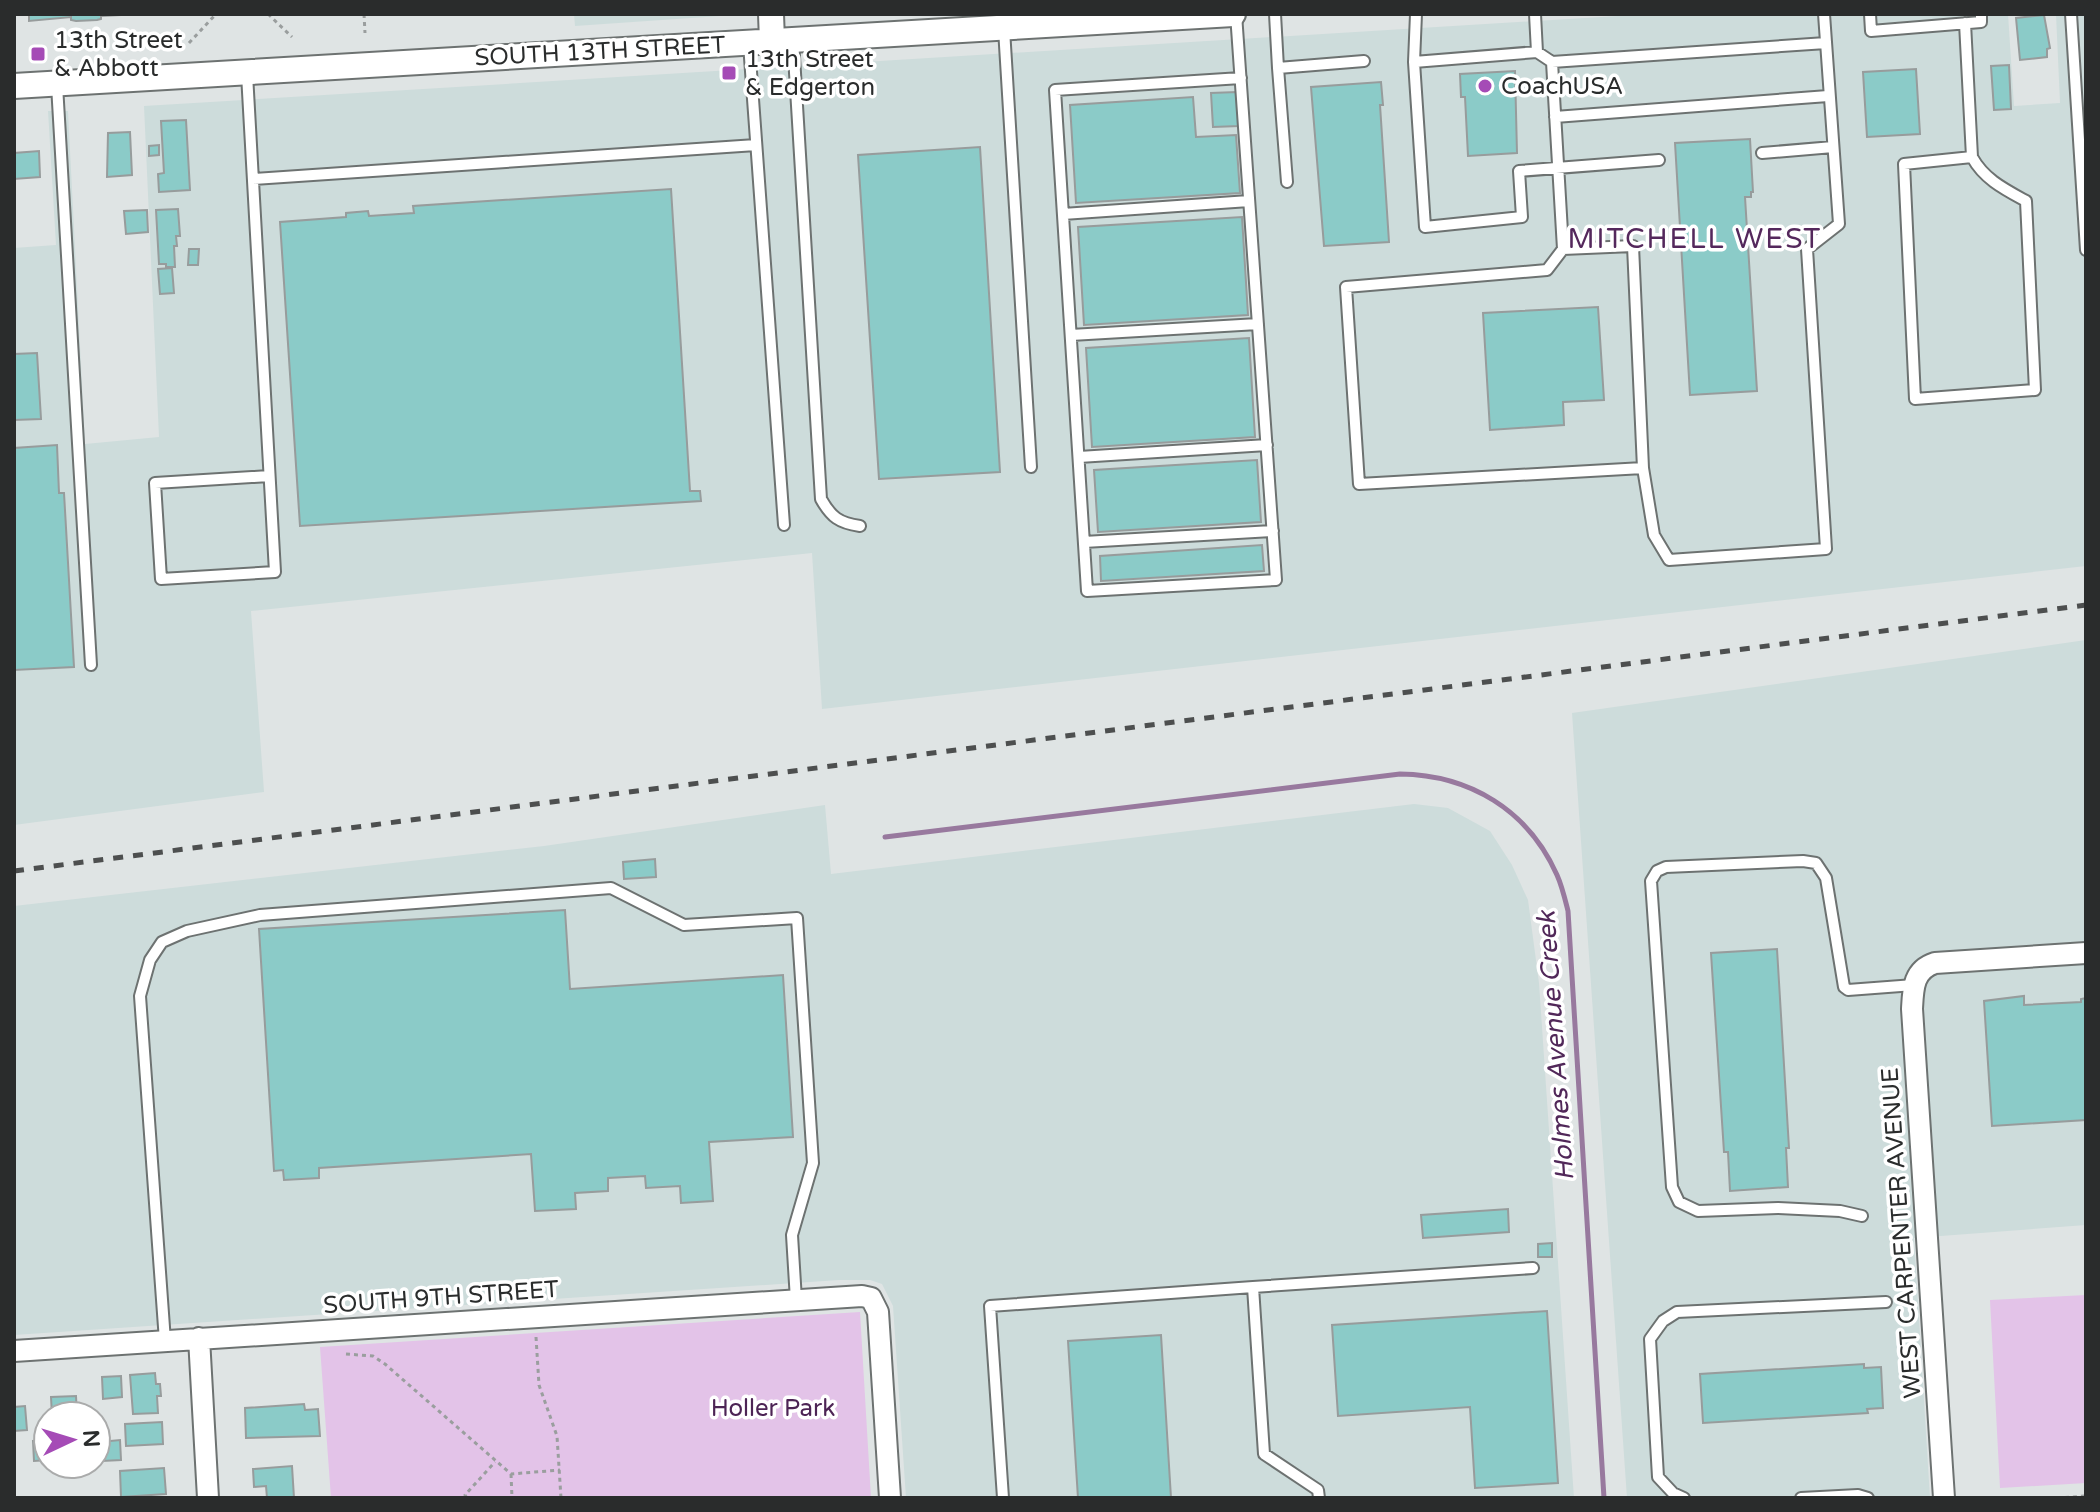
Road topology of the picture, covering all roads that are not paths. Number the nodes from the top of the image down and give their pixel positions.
1 (771, 14) edge
2 (1235, 14) edge
3 (1275, 14) edge
4 (1416, 14) edge
5 (1535, 14) edge
6 (1824, 14) edge
7 (1870, 14) edge
8 (1981, 14) edge
9 (2071, 14) edge
10 (1965, 23) junction
11 (1004, 27) junction
12 (771, 41) junction
13 (1826, 43) junction
14 (1537, 52) junction
15 (1364, 61) dead end
16 (1414, 62) junction
17 (1552, 62) junction
18 (1278, 68) junction
19 (247, 72) junction
20 (1241, 78) junction
21 (56, 83) junction
22 (14, 86) edge
23 (1828, 96) junction
24 (1555, 117) junction
25 (756, 145) junction
26 (1833, 147) junction
27 (1762, 153) dead end
28 (1972, 157) junction
29 (1659, 160) dead end
30 (1558, 168) junction
31 (253, 179) junction
32 (1287, 182) dead end
33 (1249, 201) junction
34 (1063, 214) junction
35 (1563, 249) junction
36 (2086, 250) edge
37 (1258, 324) junction
38 (1071, 335) junction
39 (1267, 445) junction
40 (1079, 457) junction
41 (1031, 467) dead end
42 (1643, 468) junction
43 (269, 476) junction
44 (784, 525) dead end
45 (860, 526) dead end
46 (1273, 531) junction
47 (1084, 542) junction
48 (91, 665) dead end
49 (2086, 953) edge
50 (1918, 977) junction
51 (1862, 1216) dead end
52 (1533, 1268) dead end
53 (1253, 1287) junction
54 (796, 1300) junction
55 (1886, 1302) dead end
56 (199, 1338) junction
57 (165, 1341) junction
58 (14, 1351) edge
59 (208, 1498) edge
60 (890, 1498) edge
61 (1003, 1498) edge
62 (1319, 1498) edge
63 (1684, 1498) edge
64 (1801, 1498) edge
65 (1868, 1498) edge
66 (1944, 1498) edge

1 - 12 street
2 - 11 street, SOUTH 13TH STREET
2 - 20 lane
3 - 18 lane
4 - 16 lane
5 - 14 lane
6 - 13 lane
7 - 10 lane
8 - 10 lane
9 - 36 lane
10 - 28 lane
11 - 12 street, SOUTH 13TH STREET
11 - 41 lane
12 - 19 street, SOUTH 13TH STREET
12 - 25 lane
12 - 45 lane
13 - 17 lane
13 - 23 lane
14 - 16 lane
14 - 17 lane
15 - 18 lane
16 - 30 lane
17 - 24 lane
18 - 32 lane
19 - 21 street, SOUTH 13TH STREET
19 - 31 lane
20 - 33 lane
20 - 34 lane
21 - 22 street, SOUTH 13TH STREET
21 - 48 lane
23 - 24 lane
23 - 26 lane
24 - 30 lane
25 - 31 lane
25 - 44 lane
26 - 27 lane
26 - 42 lane
28 - 28 lane
29 - 30 lane
30 - 35 lane
31 - 43 lane
33 - 34 lane
33 - 37 lane
34 - 38 lane
35 - 42 lane
35 - 42 lane
37 - 38 lane
37 - 39 lane
38 - 40 lane
39 - 40 lane
39 - 46 lane
40 - 47 lane
43 - 43 lane
46 - 47 lane
46 - 47 lane
49 - 50 street
50 - 51 lane
50 - 66 street, WEST CARPENTER AVENUE
52 - 53 lane
53 - 61 lane
53 - 62 lane
54 - 56 street, SOUTH 9TH STREET
54 - 57 lane
54 - 60 street, SOUTH 9TH STREET
55 - 63 lane
56 - 57 street, SOUTH 9TH STREET
56 - 59 street
57 - 58 street, SOUTH 9TH STREET
64 - 65 lane

